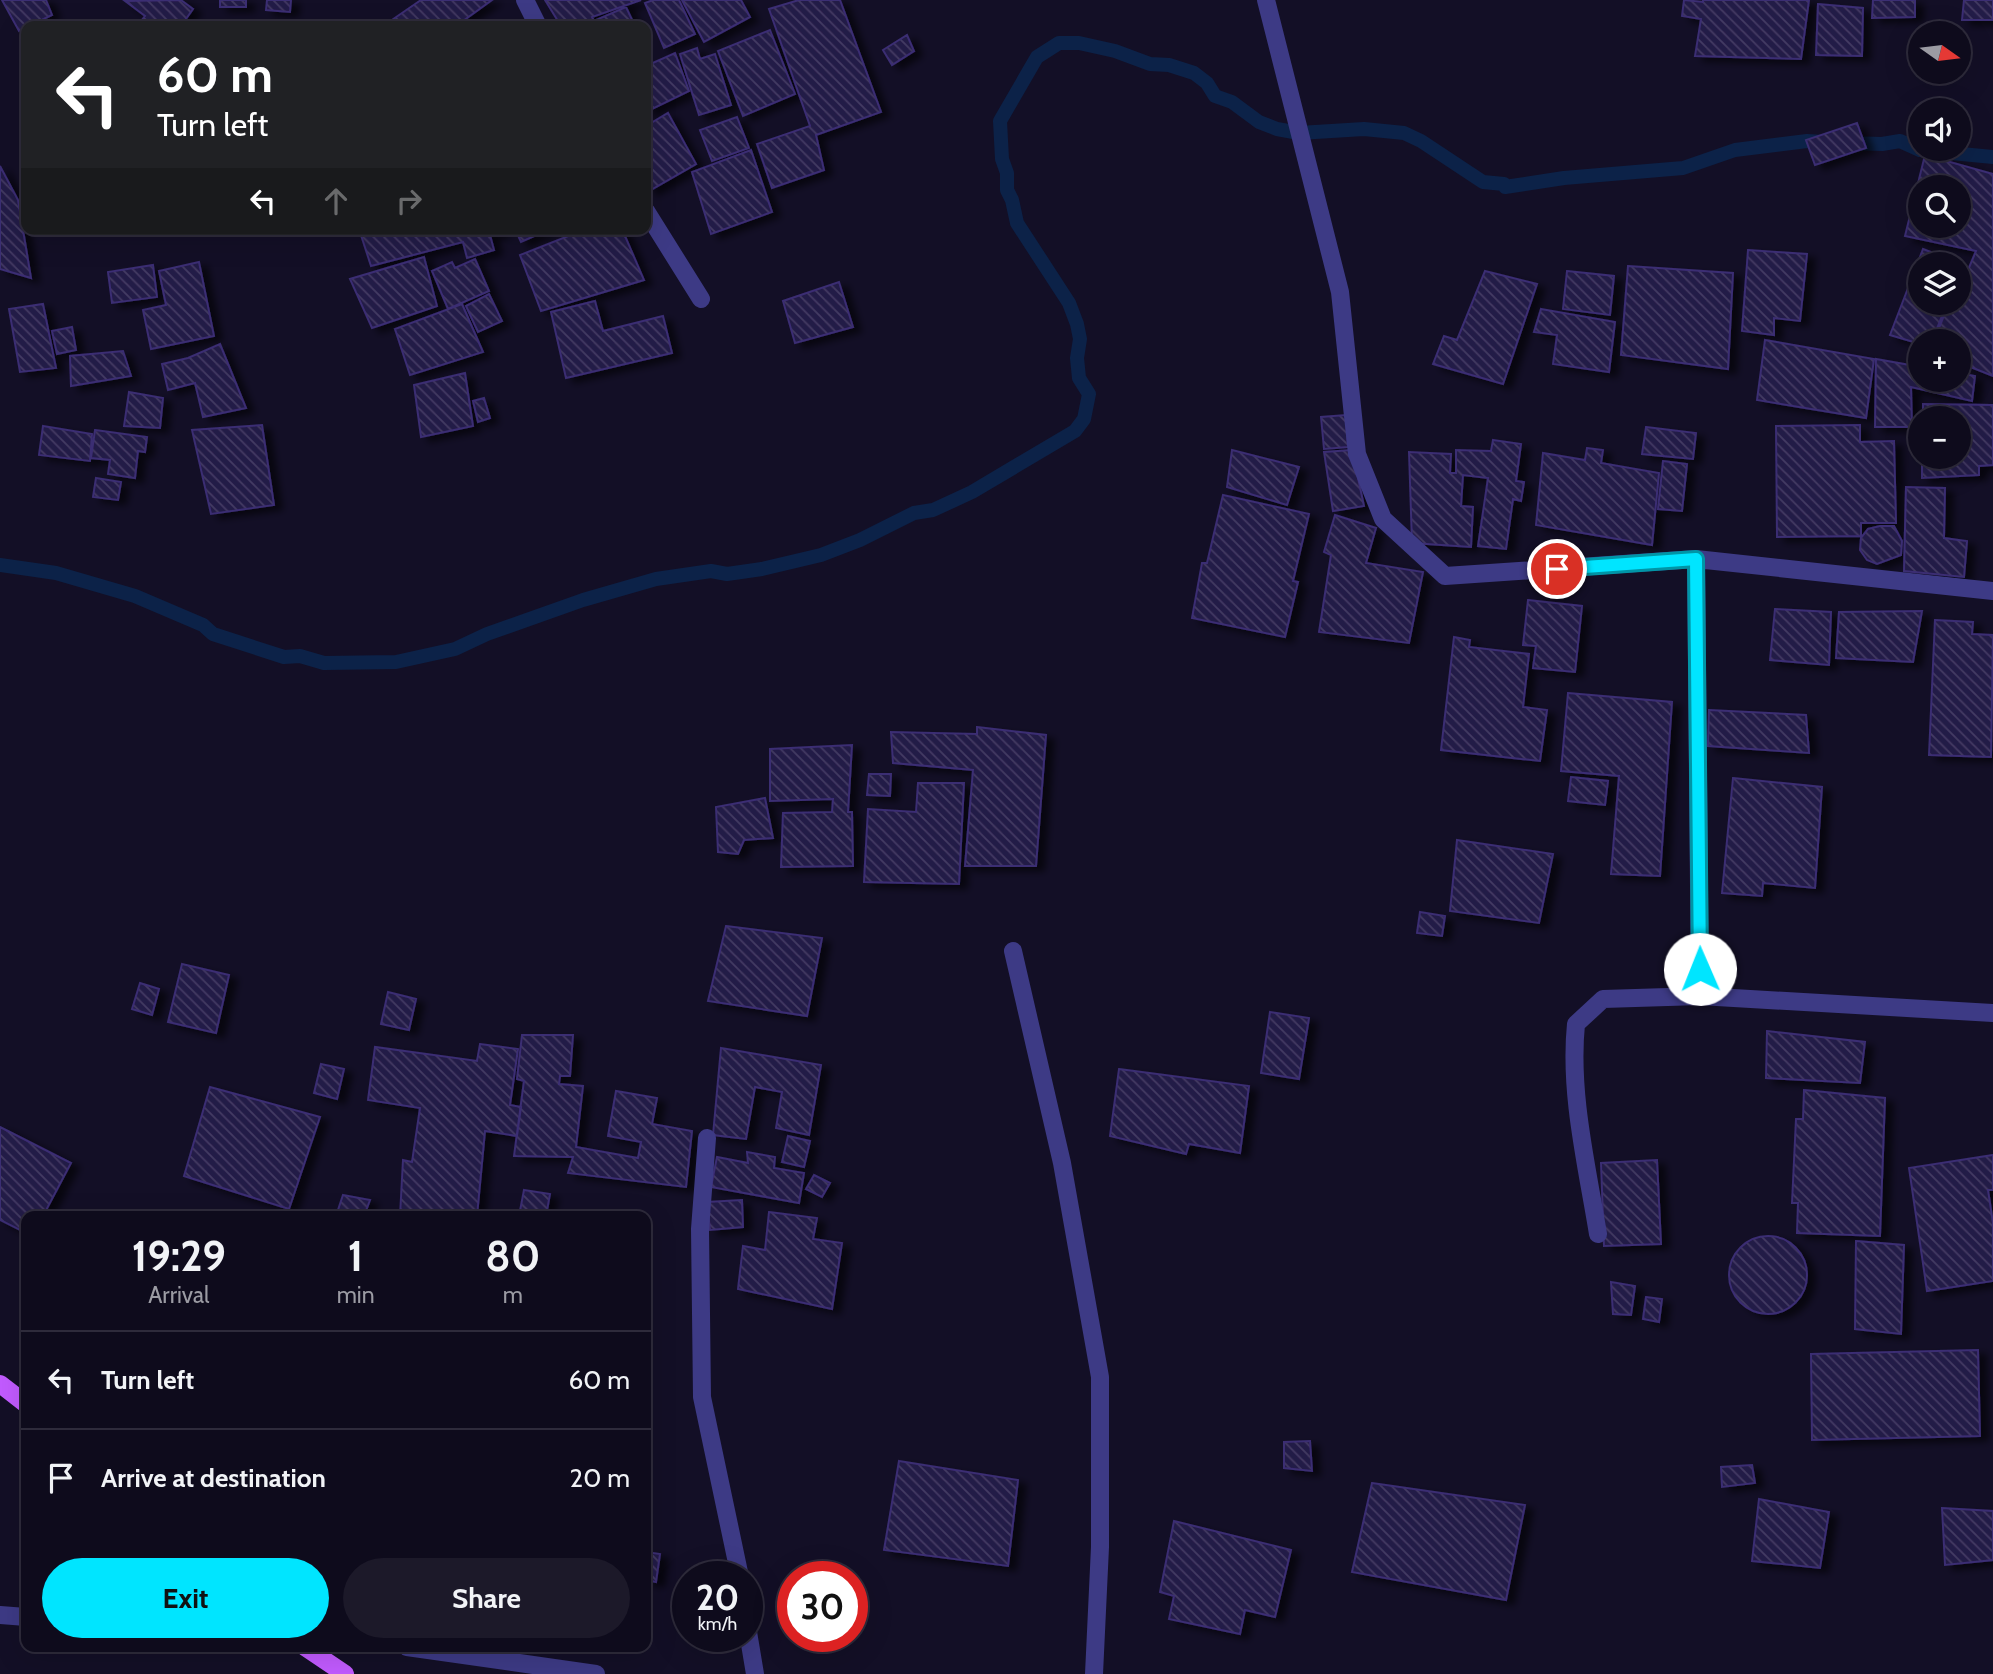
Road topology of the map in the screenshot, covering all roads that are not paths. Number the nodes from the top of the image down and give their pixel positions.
1 (525, 0) edge
2 (1266, 0) edge
3 (536, 21) edge
4 (651, 219) edge
5 (701, 299) dead end
6 (1696, 559) junction
7 (1993, 592) edge
8 (1013, 951) dead end
9 (1700, 996) junction
10 (1993, 1013) edge
11 (707, 1138) dead end
12 (1598, 1234) dead end
13 (0, 1384) edge
14 (21, 1400) edge
15 (737, 1561) edge
16 (0, 1615) edge
17 (21, 1617) edge
18 (311, 1652) edge
19 (442, 1652) edge
20 (751, 1652) edge
21 (336, 1671) edge
22 (596, 1674) edge
23 (755, 1674) edge
24 (1094, 1674) edge

1 - 3 street
2 - 6 street
4 - 5 street
6 - 7 street
6 - 9 street
8 - 24 street
9 - 10 street
9 - 12 street
11 - 15 street
13 - 14 main road
16 - 17 street
18 - 21 main road
19 - 22 street
20 - 23 street

